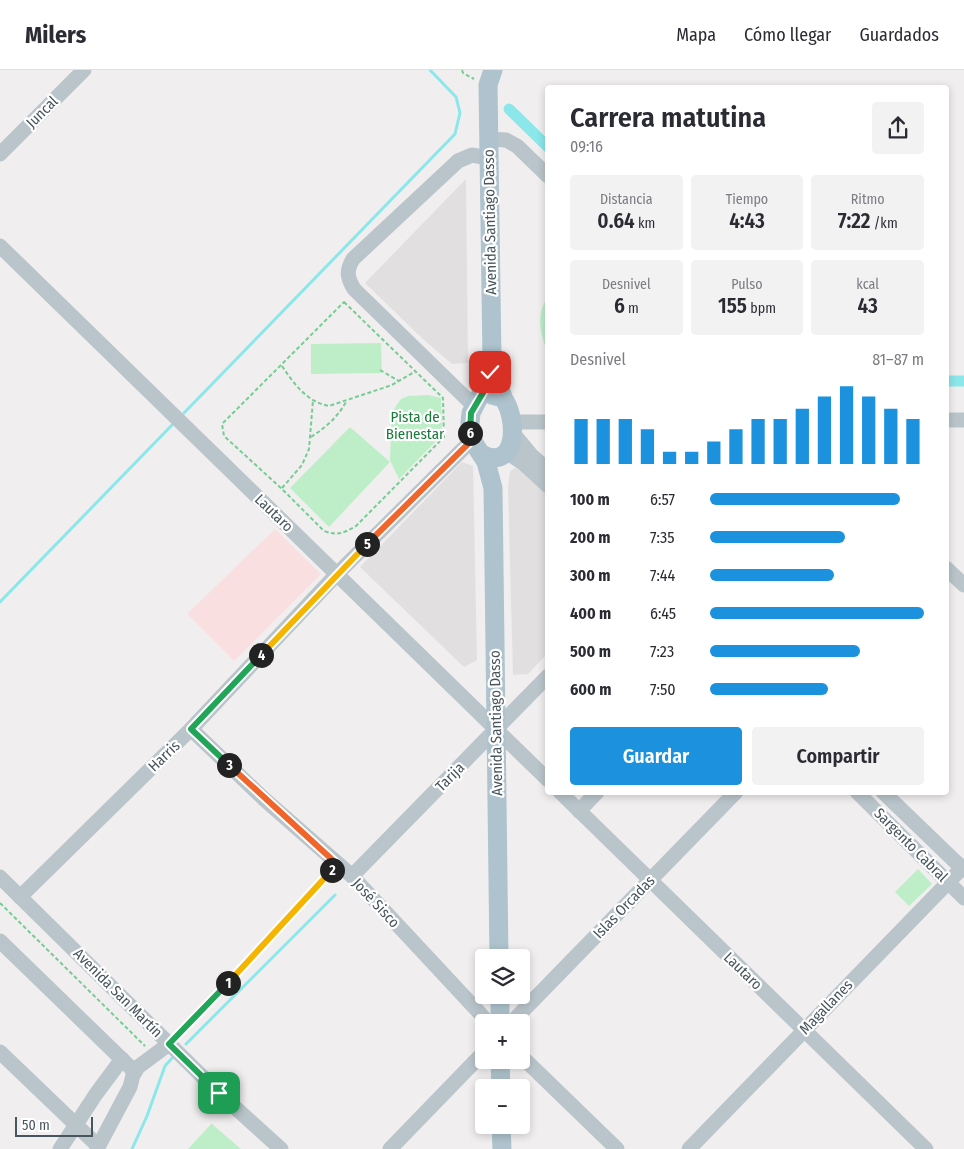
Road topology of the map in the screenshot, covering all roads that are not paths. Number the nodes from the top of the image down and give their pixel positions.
1 (84, 70) edge
2 (487, 75) edge
3 (489, 138) junction
4 (0, 154) edge
5 (489, 158) junction
6 (545, 173) edge
7 (0, 246) edge
8 (492, 360) junction
9 (503, 398) junction
10 (476, 403) junction
11 (949, 420) edge
12 (964, 420) edge
13 (545, 423) edge
14 (513, 428) junction
15 (476, 447) junction
16 (504, 454) junction
17 (545, 467) edge
18 (545, 483) edge
19 (493, 488) junction
20 (949, 573) edge
21 (337, 574) junction
22 (964, 585) edge
23 (545, 679) edge
24 (191, 729) junction
25 (496, 730) junction
26 (545, 777) edge
27 (563, 795) edge
28 (594, 795) edge
29 (733, 795) edge
30 (860, 795) edge
31 (886, 795) edge
32 (579, 811) junction
33 (963, 868) edge
34 (352, 876) junction
35 (0, 877) edge
36 (650, 880) junction
37 (948, 882) junction
38 (20, 897) junction
39 (964, 898) edge
40 (0, 942) edge
41 (499, 949) edge
42 (481, 1014) edge
43 (520, 1014) edge
44 (803, 1030) junction
45 (169, 1044) junction
46 (0, 1052) edge
47 (122, 1059) junction
48 (475, 1061) edge
49 (530, 1065) edge
50 (135, 1072) junction
51 (76, 1125) junction
52 (501, 1134) edge
53 (98, 1148) edge
54 (60, 1149) edge
55 (280, 1149) edge
56 (390, 1149) edge
57 (502, 1149) edge
58 (617, 1149) edge
59 (689, 1149) edge
60 (926, 1149) edge

1 - 4 street, Juncal
2 - 3 main road, Avenida Santiago Dasso
3 - 5 main road, Avenida Santiago Dasso
3 - 6 street
5 - 8 main road, Avenida Santiago Dasso
5 - 10 street
7 - 21 street, Lautaro
8 - 9 main road, Avenida Santiago Dasso
8 - 10 main road, Avenida Santiago Dasso
9 - 10 main road
9 - 14 main road, Avenida Santiago Dasso
10 - 15 main road, Avenida Santiago Dasso
11 - 12 street
13 - 14 street
14 - 16 main road, Avenida Santiago Dasso
14 - 17 street
15 - 16 main road
15 - 19 main road, Avenida Santiago Dasso
15 - 21 street, Harris
16 - 18 street
16 - 19 main road, Avenida Santiago Dasso
19 - 25 main road, Avenida Santiago Dasso
20 - 22 street
21 - 24 street, Harris
21 - 25 street, Lautaro
23 - 25 street, Tarija
24 - 34 street, José Sisco
24 - 38 street, Harris
25 - 26 street, Lautaro
25 - 34 street, Tarija
25 - 41 main road, Avenida Santiago Dasso
27 - 32 street, Lautaro
28 - 32 street
29 - 36 street, Islas Orcadas
30 - 37 street, Sargento Cabral
31 - 33 street, Sargento Cabral
32 - 36 street, Lautaro
33 - 37 street, Magallanes
34 - 42 street, José Sisco
35 - 38 street, Avenida San Martín
36 - 43 street, Islas Orcadas
36 - 44 street, Lautaro
37 - 39 street, Sargento Cabral
37 - 44 street, Magallanes
38 - 45 street, Avenida San Martín
40 - 47 street
44 - 59 street, Magallanes
44 - 60 street, Lautaro
45 - 50 street
45 - 55 street, Avenida San Martín
46 - 51 street
47 - 50 street
47 - 51 street
48 - 56 street
49 - 58 street
50 - 53 street
51 - 53 street
51 - 54 street
52 - 57 main road

